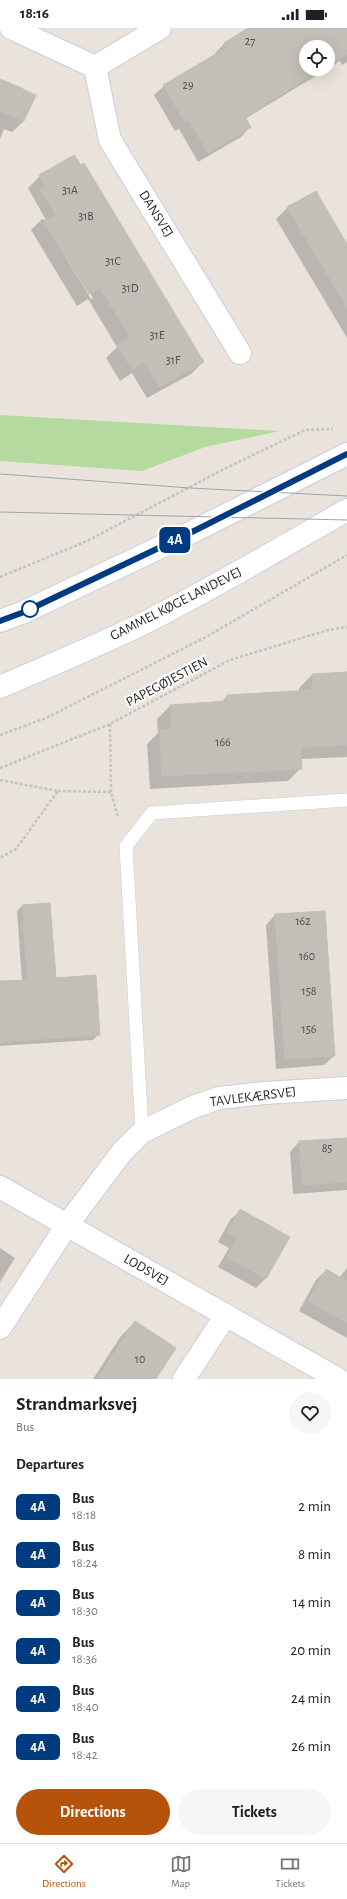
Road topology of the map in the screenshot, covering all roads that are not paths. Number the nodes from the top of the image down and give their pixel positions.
1 (11, 28) edge
2 (160, 28) edge
3 (95, 67) junction
4 (240, 353) dead end
5 (347, 454) edge
6 (347, 510) edge
7 (0, 621) edge
8 (0, 686) edge
9 (347, 800) edge
10 (347, 1088) edge
11 (142, 1132) junction
12 (0, 1187) edge
13 (67, 1225) junction
14 (226, 1316) junction
15 (0, 1328) edge
16 (184, 1379) edge
17 (338, 1379) edge

1 - 3 street
2 - 3 street
3 - 4 street, DANSVEJ
5 - 7 street
6 - 8 street, GAMMEL KØGE LANDEVEJ
9 - 11 lane
10 - 11 street, TAVLEKÆRSVEJ
11 - 13 street, TAVLEKÆRSVEJ
12 - 13 street, LODSVEJ
13 - 14 street, LODSVEJ
13 - 15 street
14 - 16 street
14 - 17 street, LODSVEJ

